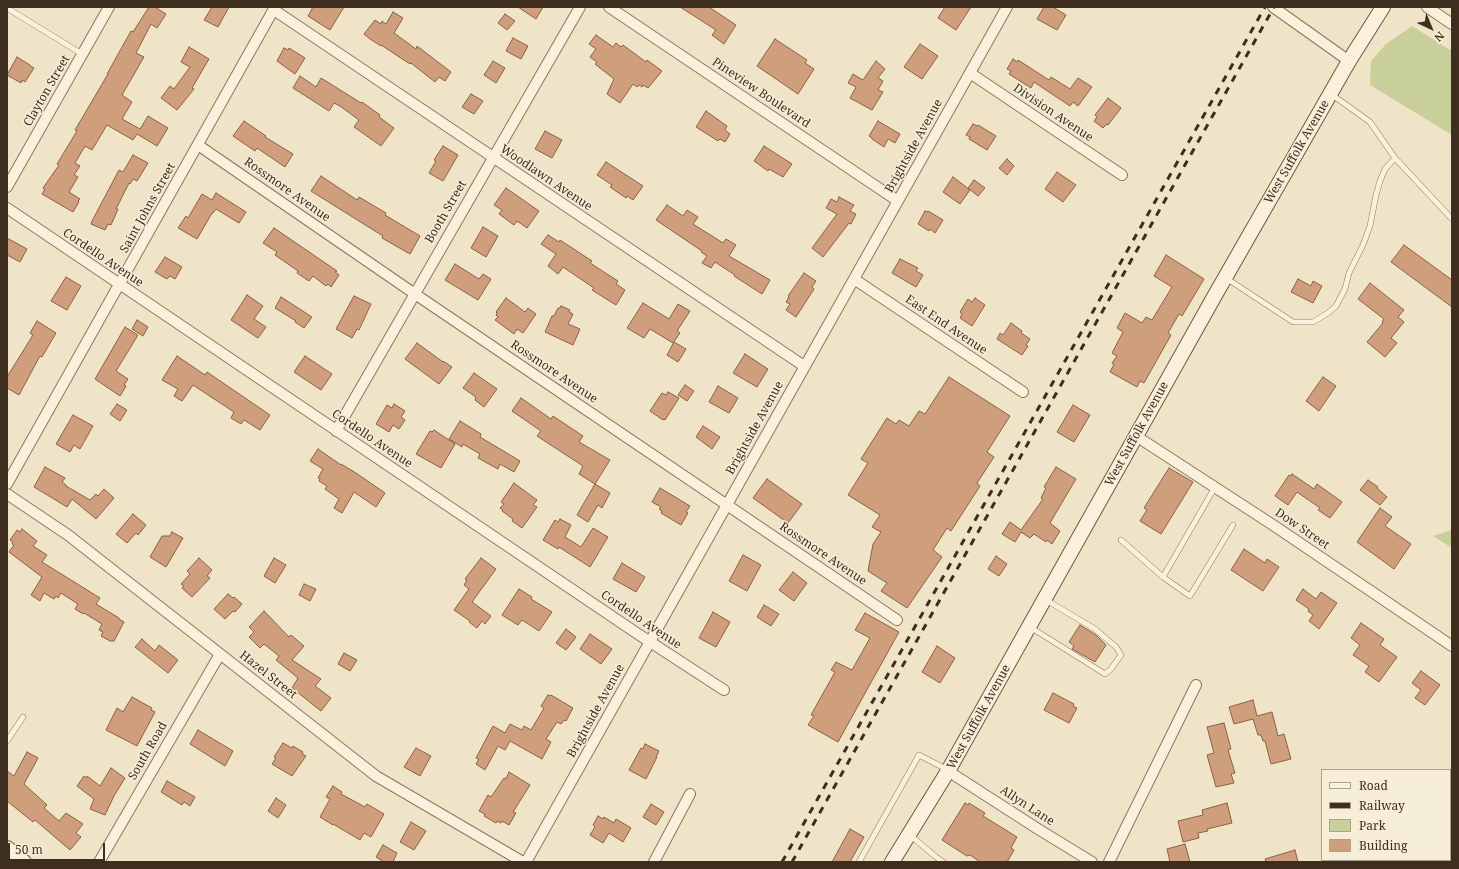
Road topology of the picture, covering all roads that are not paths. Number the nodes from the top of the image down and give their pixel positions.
1 (109, 7) edge
2 (580, 7) edge
3 (609, 7) edge
4 (1007, 7) edge
5 (1273, 7) edge
6 (1383, 7) edge
7 (1427, 7) edge
8 (7, 8) edge
9 (275, 8) edge
10 (1452, 24) edge
11 (82, 54) junction
12 (1349, 61) junction
13 (970, 73) junction
14 (1330, 94) junction
15 (198, 144) junction
16 (493, 158) junction
17 (1395, 158) junction
18 (1122, 175) dead end
19 (7, 187) edge
20 (898, 200) junction
21 (7, 208) edge
22 (1452, 219) edge
23 (1225, 278) junction
24 (854, 279) junction
25 (120, 285) junction
26 (415, 294) junction
27 (804, 366) junction
28 (1023, 392) dead end
29 (336, 431) junction
30 (1136, 436) junction
31 (7, 484) edge
32 (1215, 487) junction
33 (7, 494) edge
34 (727, 504) junction
35 (1233, 525) dead end
36 (1121, 540) dead end
37 (1163, 577) junction
38 (1045, 599) junction
39 (897, 620) dead end
40 (1029, 627) junction
41 (650, 642) junction
42 (1452, 646) edge
43 (220, 654) junction
44 (1196, 685) dead end
45 (724, 690) dead end
46 (23, 717) dead end
47 (7, 741) edge
48 (948, 771) junction
49 (690, 794) dead end
50 (910, 834) junction
51 (7, 848) edge
52 (24, 862) edge
53 (99, 862) edge
54 (524, 862) edge
55 (654, 862) edge
56 (860, 862) edge
57 (892, 862) edge
58 (943, 862) edge
59 (1092, 862) edge
60 (1110, 862) edge

1 - 11 street, Clayton Street
2 - 16 street, Booth Street
3 - 20 street, Pineview Boulevard
4 - 13 street, Brightside Avenue
5 - 12 street
6 - 12 main road, West Suffolk Avenue
7 - 10 street
8 - 11 lane
9 - 15 street, Saint Johns Street
9 - 16 street, Woodlawn Avenue
11 - 19 street, Clayton Street
12 - 14 main road, West Suffolk Avenue
13 - 18 street, Division Avenue
13 - 20 street, Brightside Avenue
14 - 17 lane
14 - 23 main road, West Suffolk Avenue
15 - 25 street, Saint Johns Street
15 - 26 street, Rossmore Avenue
16 - 26 street, Booth Street
16 - 27 street, Woodlawn Avenue
17 - 22 lane
17 - 23 lane
20 - 24 street, Brightside Avenue
21 - 25 street, Cordello Avenue
23 - 30 main road, West Suffolk Avenue
24 - 27 street, Brightside Avenue
24 - 28 street, East End Avenue
25 - 29 street, Cordello Avenue
25 - 31 street, Saint Johns Street
26 - 29 street, Booth Street
26 - 34 street, Rossmore Avenue
27 - 34 street, Brightside Avenue
29 - 41 street, Cordello Avenue
30 - 32 street, Dow Street
30 - 38 main road, West Suffolk Avenue
32 - 37 lane
32 - 42 street, Dow Street
33 - 43 street, Hazel Street
34 - 39 street, Rossmore Avenue
34 - 41 street, Brightside Avenue
35 - 37 lane
36 - 37 lane
38 - 40 main road, West Suffolk Avenue
38 - 40 lane
40 - 48 main road, West Suffolk Avenue
41 - 45 street, Cordello Avenue
41 - 54 street, Brightside Avenue
43 - 53 street, South Road
43 - 54 street, Hazel Street
44 - 60 street
46 - 47 lane
48 - 50 main road, West Suffolk Avenue
48 - 56 lane
48 - 59 street, Allyn Lane
49 - 55 street
50 - 57 main road, West Suffolk Avenue
50 - 58 lane
51 - 52 main road

